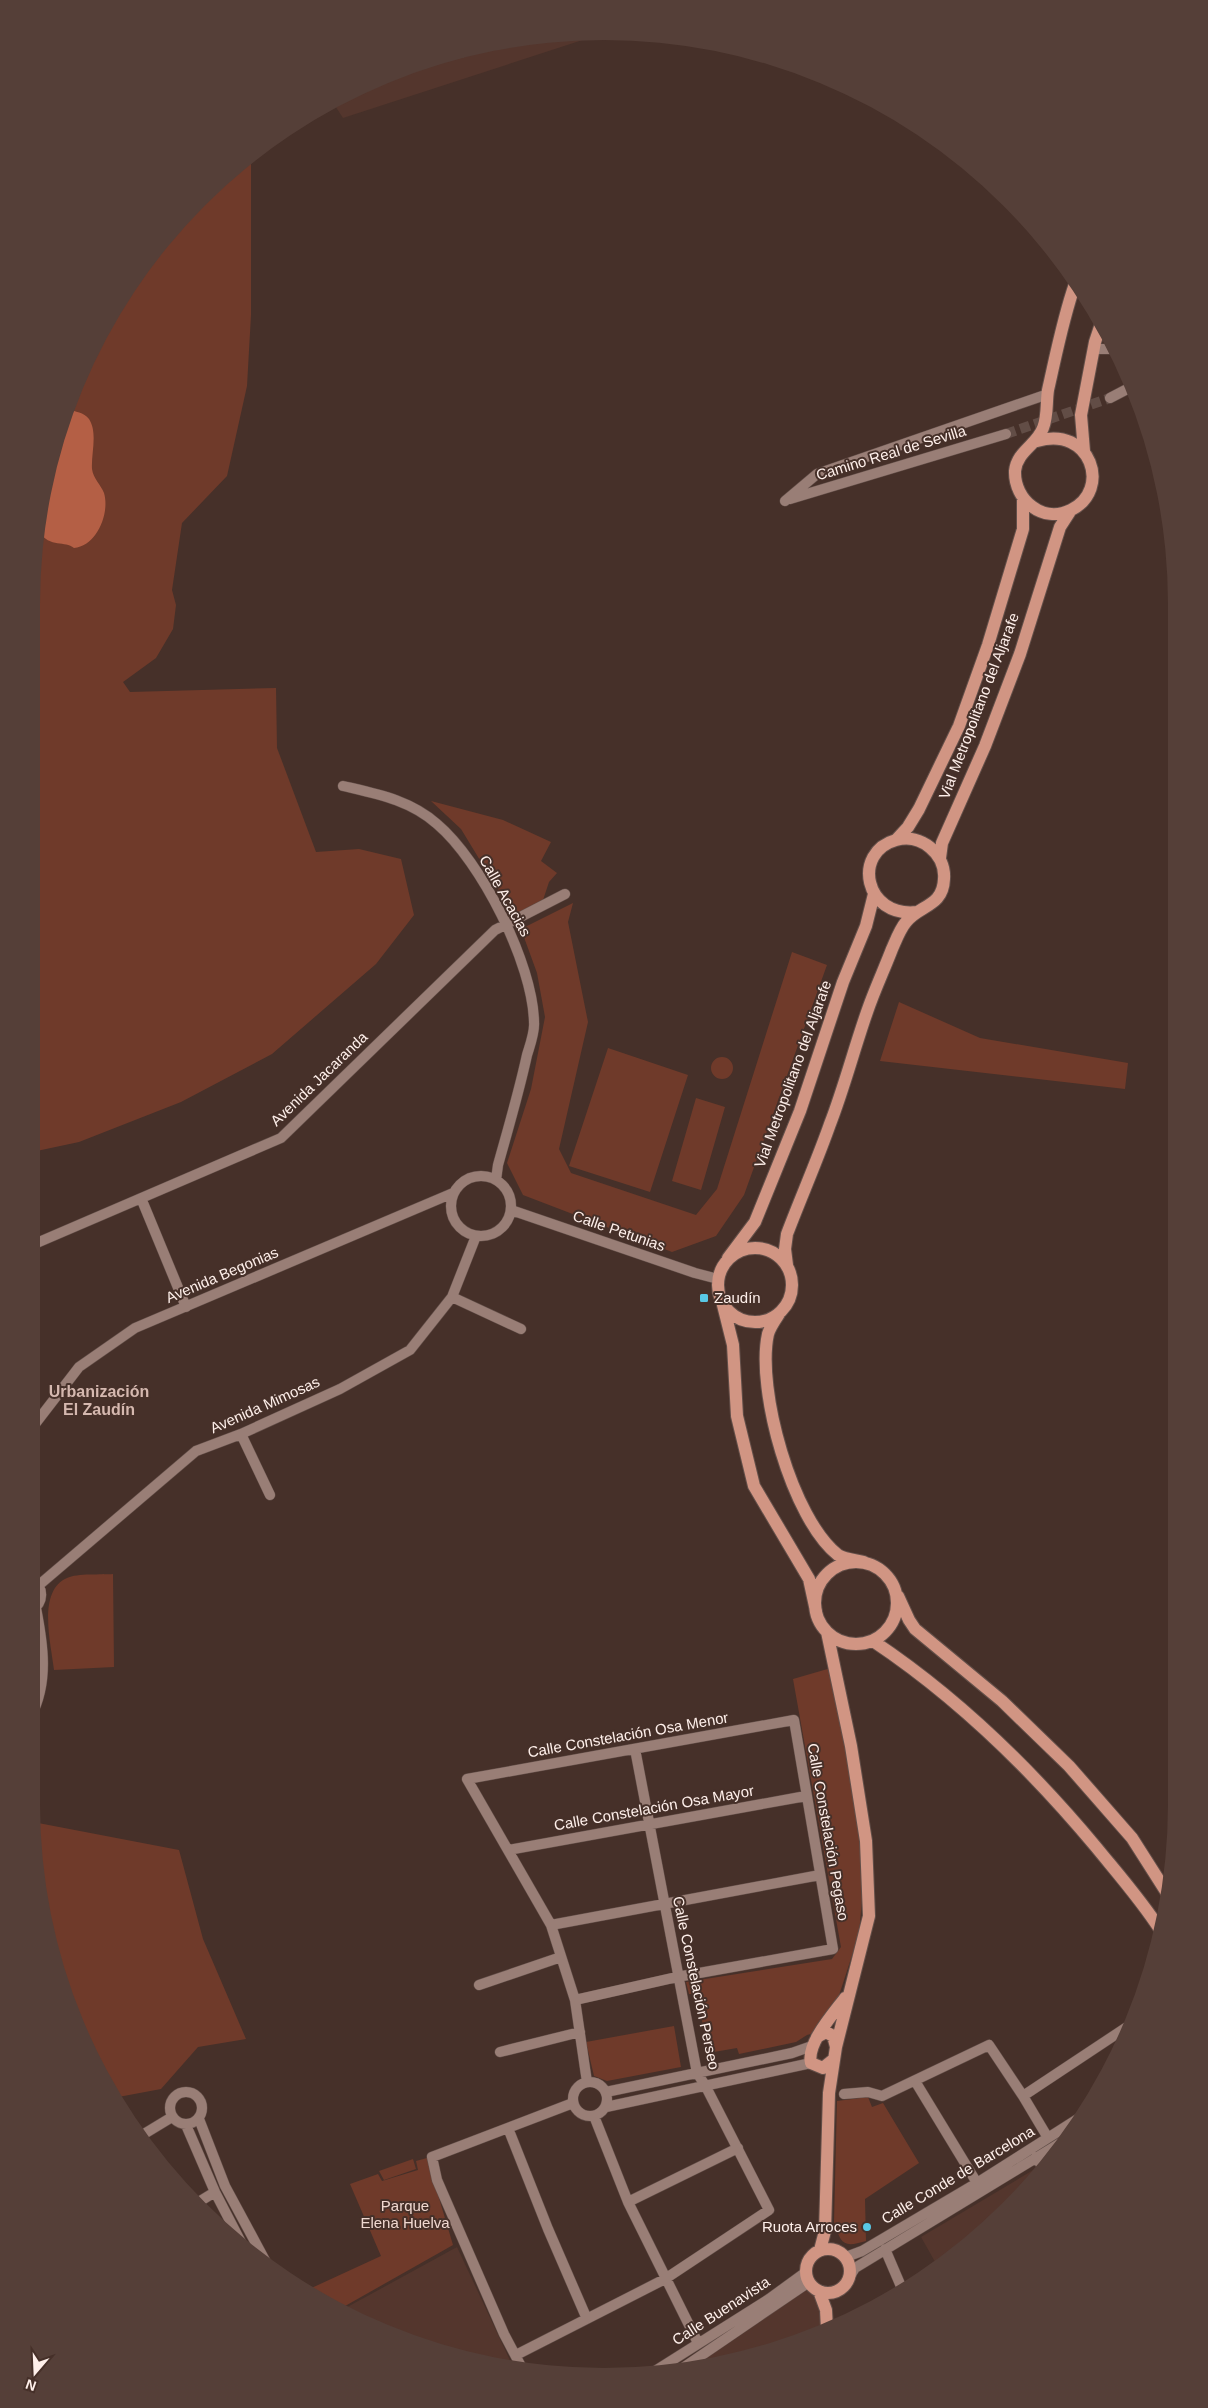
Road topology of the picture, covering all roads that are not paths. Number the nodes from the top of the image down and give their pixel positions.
1 (1073, 291) edge
2 (1098, 333) edge
3 (1094, 349) junction
4 (1107, 349) edge
5 (1126, 390) edge
6 (1048, 394) junction
7 (1110, 398) tunnel mouth
8 (1006, 434) tunnel mouth
9 (1037, 440) junction
10 (1084, 451) junction
11 (1023, 500) junction
12 (1071, 510) junction
13 (343, 786) dead end
14 (896, 840) junction
15 (940, 858) junction
16 (565, 894) dead end
17 (874, 894) junction
18 (917, 912) junction
19 (506, 925) junction
20 (496, 1180) junction
21 (453, 1193) junction
22 (141, 1198) junction
23 (511, 1210) junction
24 (476, 1236) junction
25 (40, 1242) edge
26 (728, 1258) junction
27 (787, 1265) junction
28 (718, 1279) junction
29 (452, 1297) junction
30 (723, 1305) junction
31 (186, 1306) junction
32 (779, 1314) junction
33 (520, 1330) dead end
34 (40, 1418) edge
35 (241, 1434) junction
36 (270, 1496) dead end
37 (864, 1562) junction
38 (40, 1578) edge
39 (898, 1596) junction
40 (816, 1611) junction
41 (40, 1632) edge
42 (827, 1632) junction
43 (873, 1641) junction
44 (844, 1642) junction
45 (835, 1669) junction
46 (40, 1695) edge
47 (794, 1720) joint
48 (635, 1749) junction
49 (806, 1796) junction
50 (648, 1825) junction
51 (508, 1850) junction
52 (820, 1875) junction
53 (1162, 1885) edge
54 (663, 1904) junction
55 (1155, 1922) edge
56 (551, 1925) junction
57 (561, 1957) junction
58 (677, 1977) junction
59 (479, 1985) dead end
60 (850, 1990) junction
61 (575, 2000) junction
62 (580, 2032) junction
63 (1120, 2032) edge
64 (815, 2041) junction
65 (836, 2047) junction
66 (500, 2052) dead end
67 (833, 2060) junction
68 (813, 2064) junction
69 (697, 2073) junction
70 (915, 2080) junction
71 (587, 2082) junction
72 (705, 2085) junction
73 (606, 2092) junction
74 (829, 2094) junction
75 (844, 2094) dead end
76 (1023, 2096) junction
77 (574, 2103) junction
78 (606, 2107) junction
79 (594, 2116) junction
80 (172, 2117) junction
81 (199, 2119) junction
82 (186, 2125) junction
83 (1065, 2127) edge
84 (508, 2128) junction
85 (146, 2133) edge
86 (1048, 2138) junction
87 (738, 2148) junction
88 (1049, 2149) edge
89 (1036, 2157) junction
90 (1039, 2162) edge
91 (977, 2183) junction
92 (215, 2192) junction
93 (202, 2200) edge
94 (628, 2202) junction
95 (235, 2230) edge
96 (827, 2249) junction
97 (885, 2249) junction
98 (259, 2250) edge
99 (846, 2257) junction
100 (850, 2276) junction
101 (807, 2277) junction
102 (665, 2279) junction
103 (900, 2284) edge
104 (819, 2291) junction
105 (835, 2292) junction
106 (826, 2310) junction
107 (587, 2319) junction
108 (827, 2322) edge
109 (698, 2343) junction
110 (516, 2355) junction
111 (519, 2361) edge
112 (693, 2361) edge
113 (665, 2364) edge

1 - 6 main road, Vial Metropolitano del Aljarafe
2 - 3 main road, Vial Metropolitano del Aljarafe
3 - 4 street
3 - 10 main road, Vial Metropolitano del Aljarafe
5 - 7 street
6 - 8 street, Camino Real de Sevilla
6 - 9 main road, Vial Metropolitano del Aljarafe
9 - 10 main road
9 - 11 main road, Vial Metropolitano del Aljarafe
10 - 12 main road, Vial Metropolitano del Aljarafe
11 - 12 main road
11 - 14 main road, Vial Metropolitano del Aljarafe
12 - 15 main road, Vial Metropolitano del Aljarafe
13 - 19 street, Calle Acacias
14 - 15 main road
14 - 17 main road, Vial Metropolitano del Aljarafe
15 - 18 main road, Vial Metropolitano del Aljarafe
16 - 19 street, Avenida Jacaranda
17 - 18 main road
17 - 26 main road, Vial Metropolitano del Aljarafe
18 - 27 main road, Vial Metropolitano del Aljarafe
19 - 20 street, Calle Acacias
19 - 22 street, Avenida Jacaranda
20 - 21 street
20 - 23 street
21 - 24 street
21 - 31 street, Avenida Begonias
22 - 25 street, Avenida Jacaranda
22 - 31 street
23 - 24 street
23 - 28 street, Calle Petunias
24 - 29 street, Avenida Mimosas
26 - 27 main road
26 - 28 main road, Vial Metropolitano del Aljarafe
27 - 32 main road, Vial Metropolitano del Aljarafe
28 - 30 main road
29 - 33 street
29 - 35 street, Avenida Mimosas
30 - 32 main road
30 - 40 main road
31 - 34 street, Avenida Begonias
32 - 37 main road, Vial Metropolitano del Aljarafe
35 - 36 street
35 - 38 street, Avenida Mimosas
37 - 39 main road, Vial Metropolitano del Aljarafe
37 - 40 main road
39 - 43 main road
39 - 53 main road, Vial Metropolitano del Aljarafe
40 - 42 main road
41 - 46 street
42 - 44 main road
42 - 45 main road
43 - 44 main road
43 - 55 main road
44 - 45 main road
45 - 60 main road
47 - 48 street, Calle Constelación Osa Menor
47 - 49 street, Calle Constelación Pegaso
48 - 50 street, Calle Constelación Perseo
48 - 51 street, Calle Constelación Osa Menor
49 - 50 street, Calle Constelación Osa Mayor
49 - 52 street, Calle Constelación Pegaso
50 - 51 street, Calle Constelación Osa Mayor
50 - 54 street, Calle Constelación Perseo
51 - 56 street
52 - 54 street
52 - 58 street, Calle Constelación Pegaso
54 - 56 street
54 - 58 street, Calle Constelación Perseo
56 - 57 street
57 - 59 street
57 - 61 street
58 - 61 street
58 - 69 street, Calle Constelación Perseo
60 - 64 main road
60 - 65 main road
61 - 62 street
62 - 66 street
62 - 71 street
63 - 76 street
64 - 65 main road
64 - 68 main road
64 - 69 street
65 - 67 main road
67 - 68 main road
67 - 74 main road
68 - 72 street
68 - 74 main road
69 - 72 street, Calle Constelación Perseo
69 - 73 street
70 - 75 street
70 - 76 street
70 - 91 street
71 - 73 street
71 - 77 street
72 - 78 street
72 - 87 street, Calle Constelación Perseo
73 - 78 street
74 - 96 main road
76 - 86 street
77 - 79 street
77 - 84 street
78 - 79 street
79 - 94 street
80 - 81 street
80 - 82 street
80 - 85 street
81 - 82 street
81 - 98 street
82 - 92 street
83 - 86 street, Calle Conde de Barcelona
84 - 107 street
84 - 110 street
86 - 91 street, Calle Conde de Barcelona
87 - 94 street
87 - 102 street, Calle Constelación Perseo
88 - 89 street, Calle Conde de Barcelona
89 - 90 street
89 - 97 street, Calle Conde de Barcelona
91 - 99 street, Calle Conde de Barcelona
92 - 93 street
92 - 95 street
94 - 102 street
96 - 99 main road
96 - 101 main road
97 - 100 street, Calle Conde de Barcelona
97 - 103 street
99 - 100 main road
100 - 105 main road
101 - 104 main road
101 - 109 street, Calle Buenavista
101 - 112 street, Calle Buenavista
102 - 107 street
102 - 109 street
104 - 105 main road
104 - 106 main road
105 - 106 main road
106 - 108 main road
107 - 110 street
109 - 113 street, Calle Buenavista
110 - 111 street

